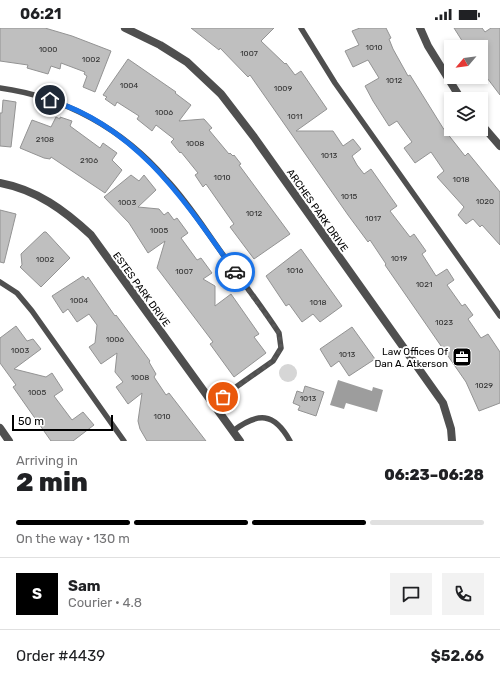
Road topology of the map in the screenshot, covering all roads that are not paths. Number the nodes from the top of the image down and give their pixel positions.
1 (126, 28) edge
2 (301, 28) edge
3 (420, 28) edge
4 (0, 88) edge
5 (457, 92) edge
6 (488, 132) edge
7 (500, 146) edge
8 (0, 183) edge
9 (0, 282) edge
10 (500, 316) edge
11 (212, 404) junction
12 (0, 428) edge
13 (233, 431) junction
14 (9, 441) edge
15 (124, 441) edge
16 (240, 441) edge
17 (290, 441) edge
18 (452, 441) edge

1 - 18 street, ARCHES PARK DRIVE
2 - 10 lane
3 - 5 street
4 - 11 lane
6 - 7 street
8 - 11 street, ESTES PARK DRIVE
9 - 15 lane
11 - 13 street, ESTES PARK DRIVE
12 - 14 street
13 - 16 street, ESTES PARK DRIVE
13 - 17 lane

